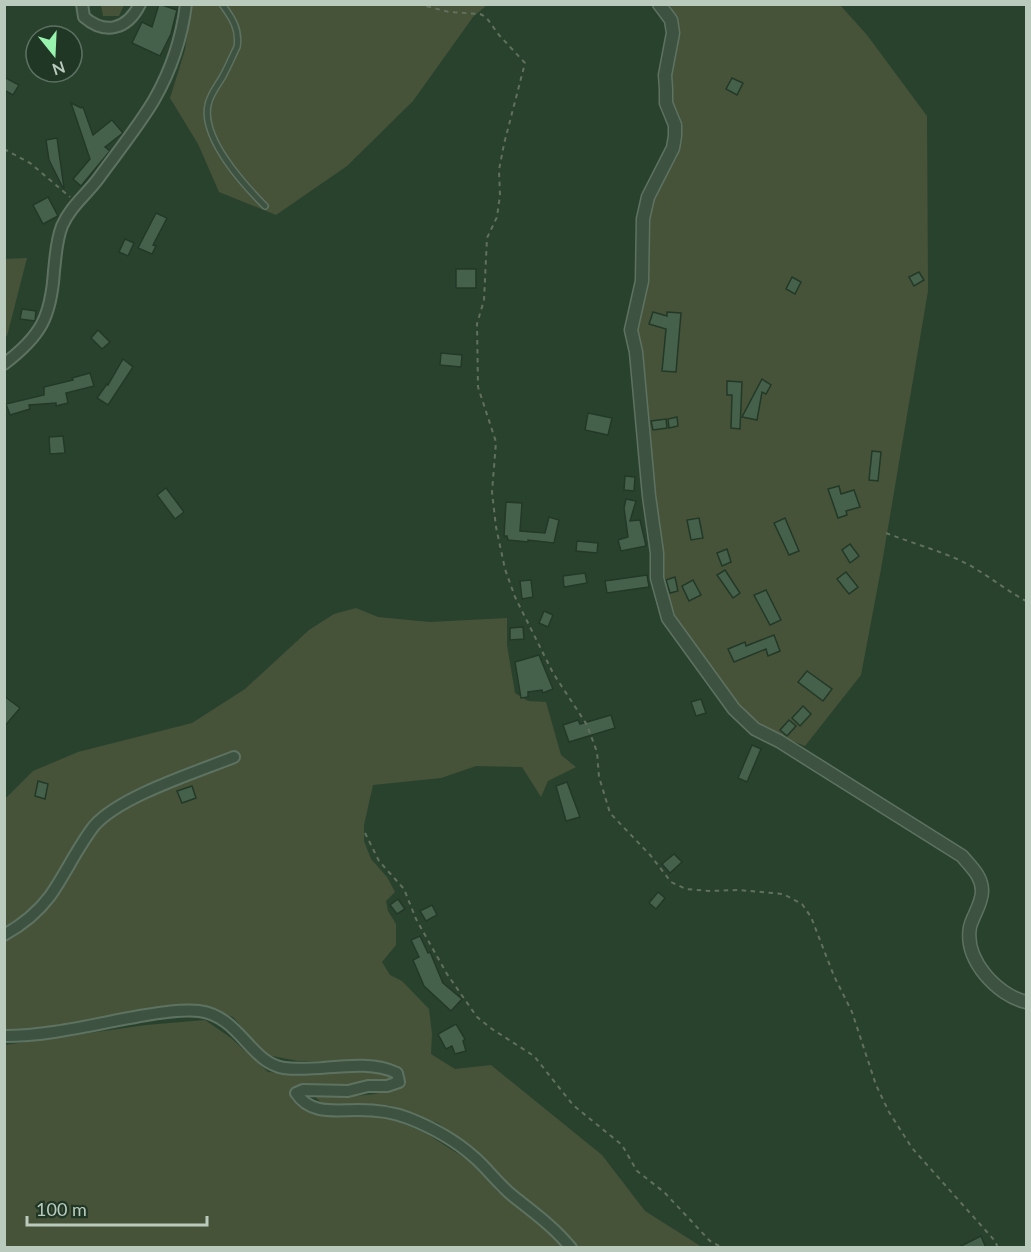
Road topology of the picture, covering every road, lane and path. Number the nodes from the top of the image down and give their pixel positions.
1 (82, 4) edge
2 (140, 4) edge
3 (186, 4) edge
4 (222, 4) edge
5 (418, 4) edge
6 (659, 4) edge
7 (4, 149) edge
8 (77, 203) junction
9 (265, 206) dead end
10 (4, 364) edge
11 (886, 533) dead end
12 (1026, 601) edge
13 (234, 757) dead end
14 (365, 832) dead end
15 (4, 935) edge
16 (1026, 1002) edge
17 (4, 1036) edge
18 (570, 1248) edge
19 (723, 1248) edge
20 (998, 1248) edge

1 - 2 street
3 - 8 street
4 - 9 lane
5 - 20 path
6 - 16 street
7 - 8 path
8 - 10 street
11 - 12 path
13 - 15 street
14 - 19 path
17 - 18 street

